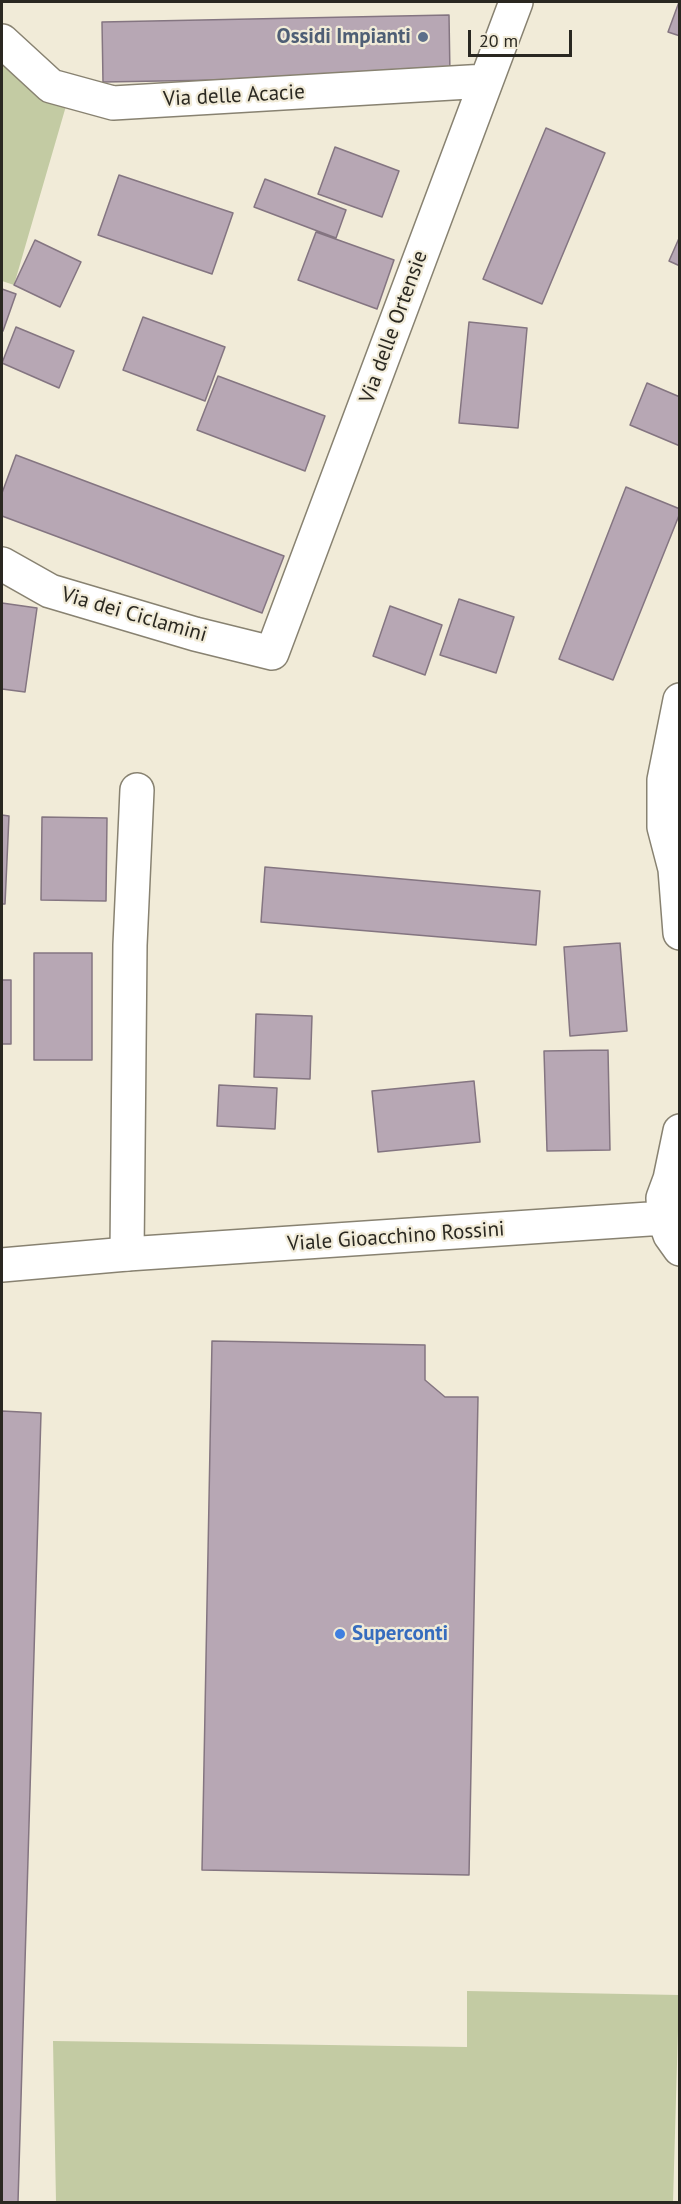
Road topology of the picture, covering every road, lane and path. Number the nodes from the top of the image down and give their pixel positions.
1 (516, 2) edge
2 (2, 41) edge
3 (486, 81) junction
4 (2, 564) edge
5 (272, 653) joint
6 (680, 700) edge
7 (137, 790) dead end
8 (677, 854) edge
9 (680, 933) edge
10 (680, 1131) edge
11 (675, 1172) edge
12 (664, 1218) junction
13 (680, 1249) edge
14 (127, 1254) junction
15 (2, 1265) edge

1 - 3 street, Via delle Ortensie
2 - 3 street, Via delle Acacie
3 - 5 street, Via delle Ortensie
4 - 5 street, Via dei Ciclamini
6 - 8 street
7 - 14 street
8 - 9 street
10 - 11 street
11 - 12 street
12 - 13 street
12 - 14 street, Viale Gioacchino Rossini
14 - 15 street, Viale Gioacchino Rossini

